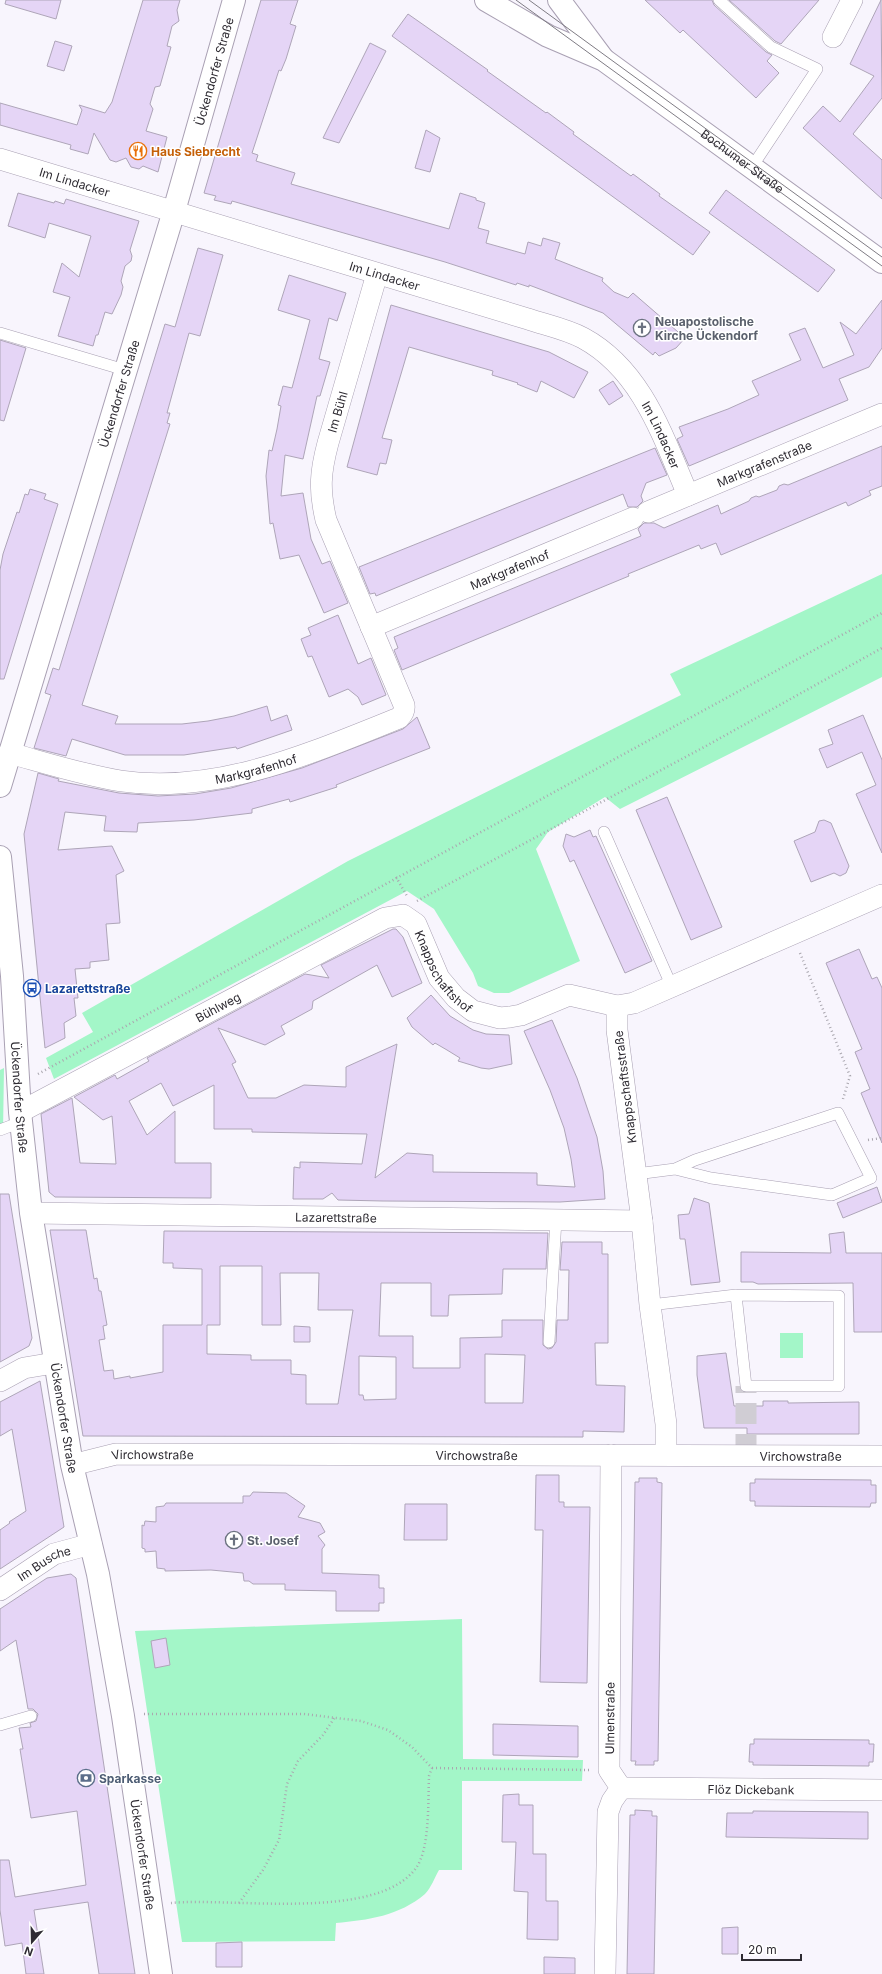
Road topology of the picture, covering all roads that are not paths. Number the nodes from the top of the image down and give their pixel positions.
1 (234, 0) edge
2 (486, 0) edge
3 (559, 0) edge
4 (719, 0) edge
5 (852, 0) edge
6 (833, 37) dead end
7 (604, 60) junction
8 (0, 160) edge
9 (752, 166) junction
10 (174, 211) junction
11 (882, 262) edge
12 (377, 274) junction
13 (0, 333) edge
14 (125, 370) junction
15 (882, 414) edge
16 (688, 495) junction
17 (636, 517) joint
18 (338, 551) joint
19 (371, 627) junction
20 (9, 753) junction
21 (0, 785) edge
22 (604, 832) dead end
23 (0, 857) edge
24 (882, 894) edge
25 (411, 915) joint
26 (672, 986) junction
27 (617, 1006) junction
28 (20, 1117) junction
29 (0, 1130) edge
30 (675, 1169) junction
31 (636, 1174) junction
32 (31, 1213) junction
33 (556, 1219) junction
34 (642, 1221) junction
35 (736, 1296) junction
36 (650, 1305) junction
37 (549, 1342) dead end
38 (54, 1362) junction
39 (0, 1381) edge
40 (666, 1454) junction
41 (612, 1455) junction
42 (882, 1456) edge
43 (72, 1465) junction
44 (91, 1544) junction
45 (0, 1590) edge
46 (31, 1716) dead end
47 (0, 1726) edge
48 (621, 1788) junction
49 (882, 1790) edge
50 (161, 1974) edge
51 (605, 1974) edge

1 - 10 main road, Ückendorfer Straße
2 - 7 main road, Bochumer Straße
3 - 7 main road, Bochumer Straße
4 - 9 lane
5 - 6 street
7 - 9 main road, Bochumer Straße
8 - 10 street, Im Lindacker
9 - 11 main road, Bochumer Straße
10 - 12 street, Im Lindacker
10 - 14 main road, Ückendorfer Straße
12 - 16 street, Im Lindacker
12 - 18 street, Im Bühl
13 - 14 lane
14 - 20 main road, Ückendorfer Straße
15 - 16 street, Markgrafenstraße
16 - 17 street, Markgrafenstraße
17 - 19 street, Markgrafenhof
18 - 19 street, Markgrafenhof
19 - 20 street, Markgrafenhof
20 - 21 main road, Ückendorfer Straße
22 - 26 lane
23 - 28 main road, Ückendorfer Straße
24 - 26 street
25 - 27 street, Knappschaftshof
25 - 28 street, Bühlweg
26 - 27 street
27 - 31 street, Knappschaftsstraße
28 - 29 lane
28 - 32 main road, Ückendorfer Straße
30 - 30 lane
30 - 31 lane
31 - 34 street, Knappschaftsstraße
32 - 33 street, Lazarettstraße
32 - 38 main road, Ückendorfer Straße
33 - 34 street, Lazarettstraße
33 - 37 lane
34 - 36 street, Knappschaftsstraße
35 - 35 lane
35 - 36 lane
36 - 40 street, Knappschaftsstraße
38 - 39 street
38 - 43 main road, Ückendorfer Straße
40 - 41 street, Virchowstraße
40 - 42 street, Virchowstraße
41 - 43 street, Virchowstraße
41 - 48 street, Ulmenstraße
43 - 44 main road, Ückendorfer Straße
44 - 45 street, Im Busche
44 - 50 main road, Ückendorfer Straße
46 - 47 lane
48 - 49 street, Flöz Dickebank
48 - 51 street

